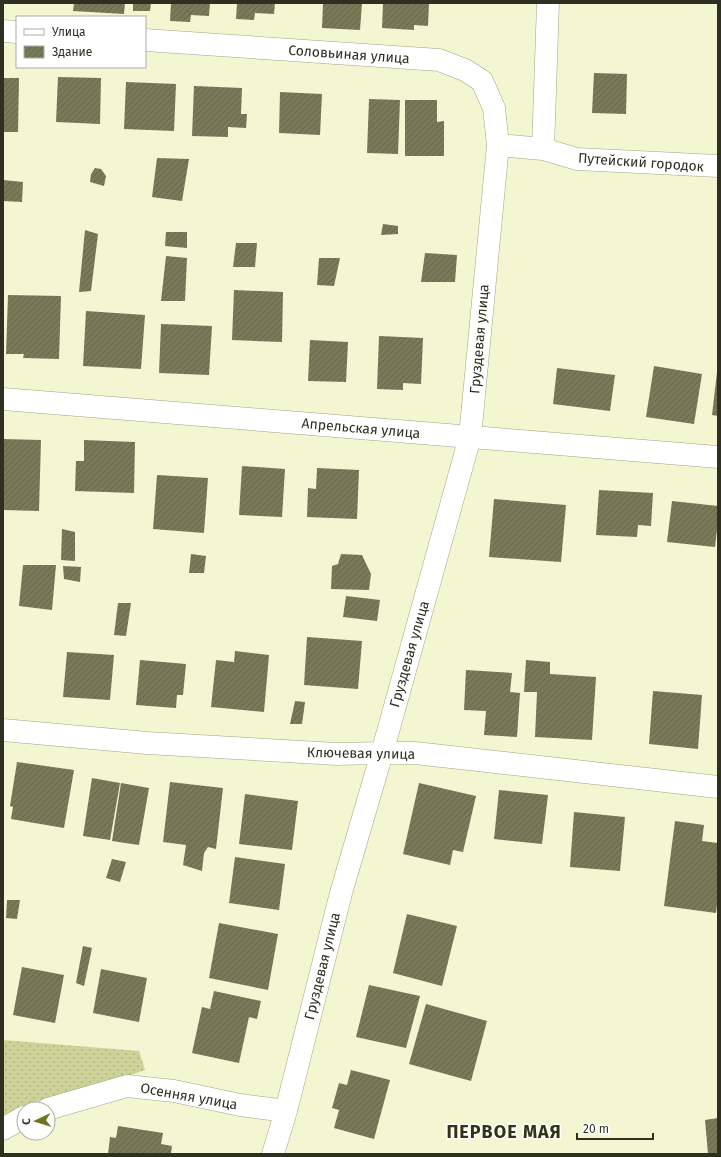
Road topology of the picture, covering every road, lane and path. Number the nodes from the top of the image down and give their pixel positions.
1 (548, 3) edge
2 (3, 31) edge
3 (16, 32) edge
4 (146, 40) edge
5 (498, 145) junction
6 (543, 149) junction
7 (718, 166) edge
8 (3, 399) edge
9 (470, 437) junction
10 (718, 457) edge
11 (3, 730) edge
12 (382, 752) junction
13 (718, 787) edge
14 (56, 1107) edge
15 (286, 1111) junction
16 (16, 1122) edge
17 (3, 1129) edge
18 (273, 1154) edge

1 - 6 street
2 - 3 street
4 - 5 street, Соловьиная улица
5 - 6 street, Путейский городок
5 - 9 street, Груздевая улица
6 - 7 street, Путейский городок
8 - 9 street, Апрельская улица
9 - 10 street, Апрельская улица
9 - 12 street, Груздевая улица
11 - 12 street, Ключевая улица
12 - 13 street, Ключевая улица
12 - 15 street, Груздевая улица
14 - 15 street, Осенняя улица
15 - 18 street, Груздевая улица
16 - 17 street

